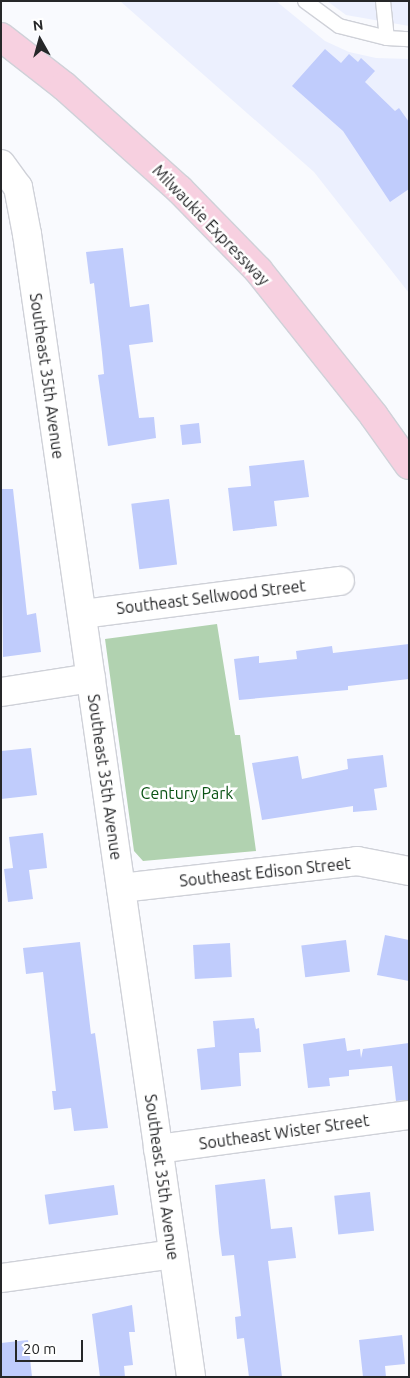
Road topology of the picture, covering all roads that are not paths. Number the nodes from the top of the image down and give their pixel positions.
1 (304, 1) edge
2 (384, 1) edge
3 (1, 37) edge
4 (387, 38) junction
5 (409, 39) edge
6 (7, 171) edge
7 (409, 466) edge
8 (340, 581) dead end
9 (82, 614) junction
10 (91, 678) junction
11 (1, 692) edge
12 (409, 871) edge
13 (121, 888) junction
14 (409, 1115) edge
15 (158, 1149) junction
16 (173, 1254) junction
17 (1, 1278) edge
18 (191, 1377) edge

1 - 4 lane
2 - 4 lane
3 - 7 highway, Milwaukie Expressway
4 - 5 lane
6 - 9 street, Southeast 35th Avenue
8 - 9 street, Southeast Sellwood Street
9 - 10 street, Southeast 35th Avenue
10 - 11 street
10 - 13 street, Southeast 35th Avenue
12 - 13 street, Southeast Edison Street
13 - 15 street, Southeast 35th Avenue
14 - 15 street, Southeast Wister Street
15 - 16 street, Southeast 35th Avenue
16 - 17 street
16 - 18 street, Southeast 35th Avenue

